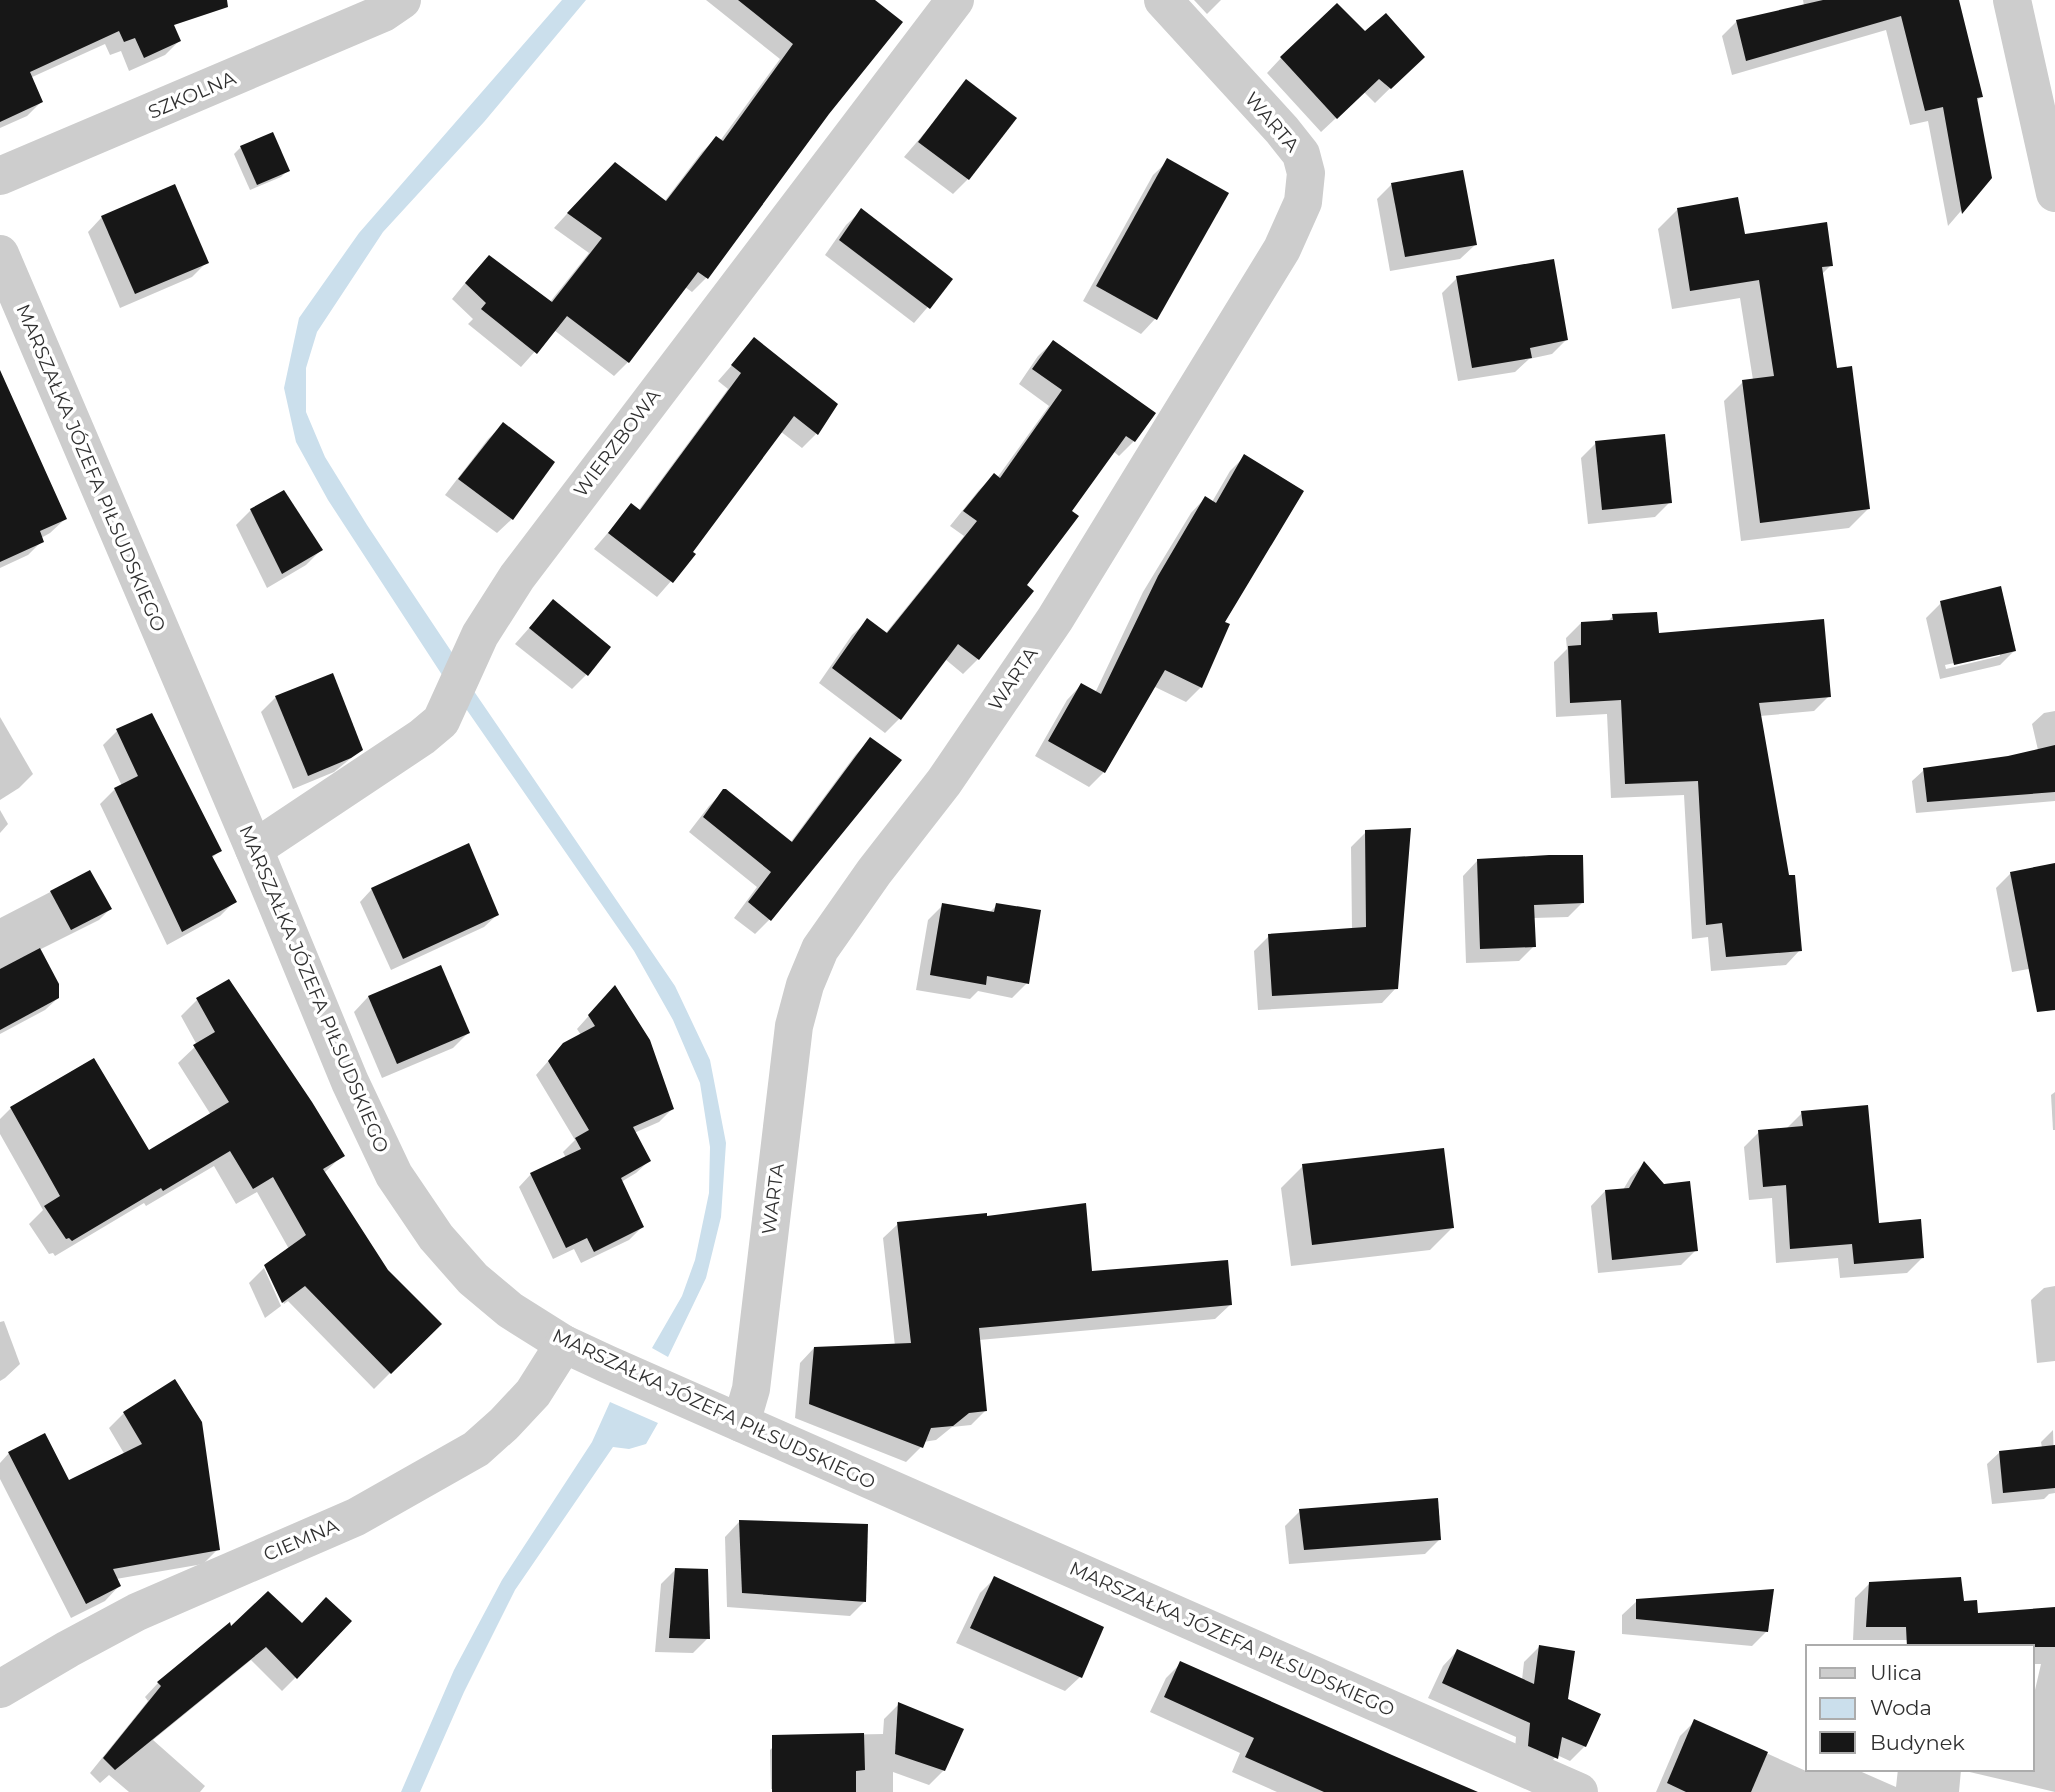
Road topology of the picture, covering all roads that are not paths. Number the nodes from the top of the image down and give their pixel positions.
1 (956, 0) edge
2 (1163, 0) edge
3 (2012, 0) edge
4 (393, 6) edge
5 (0, 176) edge
6 (2055, 192) edge
7 (0, 254) edge
8 (254, 849) junction
9 (564, 1344) junction
10 (741, 1423) junction
11 (0, 1689) edge
12 (1579, 1792) edge

1 - 8 street, WIERZBOWA
2 - 10 street, WARTA
3 - 6 street
4 - 5 street, SZKOLNA
7 - 8 street, MARSZAŁKA JÓZEFA PIŁSUDSKIEGO
8 - 9 street, MARSZAŁKA JÓZEFA PIŁSUDSKIEGO
9 - 10 street, MARSZAŁKA JÓZEFA PIŁSUDSKIEGO
9 - 11 street, CIEMNA
10 - 12 street, MARSZAŁKA JÓZEFA PIŁSUDSKIEGO

